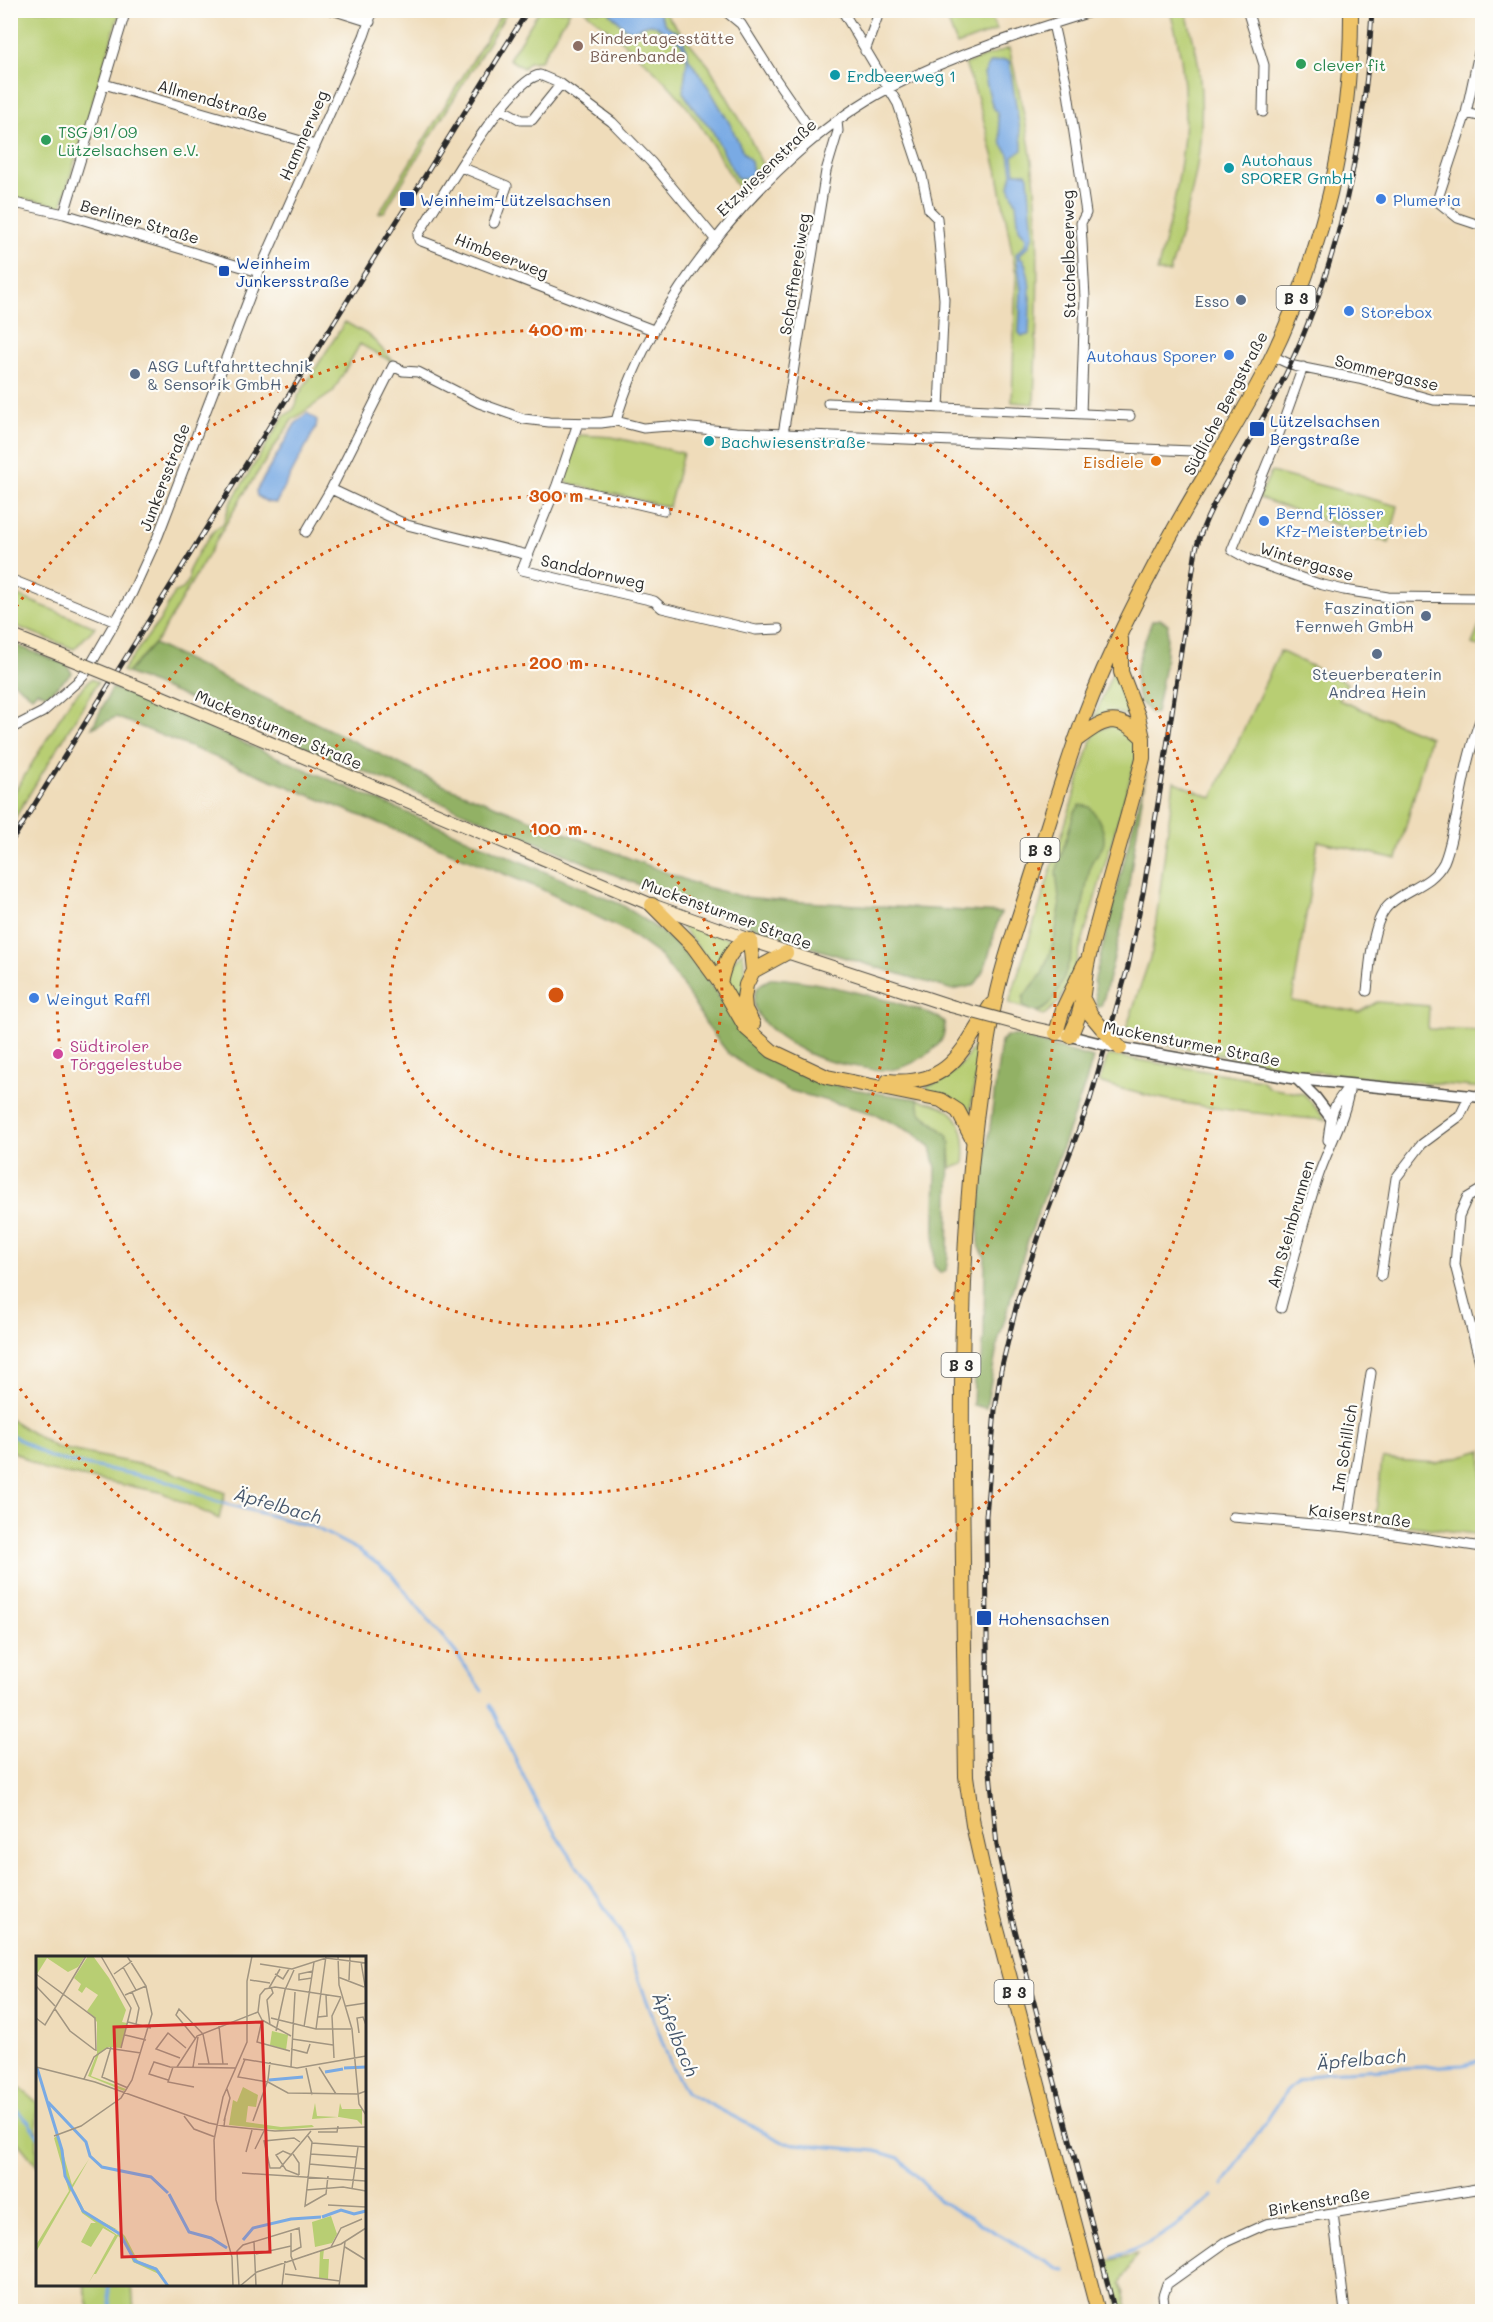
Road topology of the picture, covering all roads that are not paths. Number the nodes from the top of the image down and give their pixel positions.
1 (126, 10) edge
2 (332, 10) edge
3 (373, 10) edge
4 (724, 10) edge
5 (842, 10) edge
6 (880, 10) edge
7 (1097, 10) edge
8 (1247, 10) edge
9 (1351, 10) edge
10 (370, 22) junction
11 (1053, 24) junction
12 (1482, 39) edge
13 (865, 51) junction
14 (104, 84) junction
15 (561, 84) junction
16 (888, 89) junction
17 (500, 108) junction
18 (1263, 112) dead end
19 (1466, 113) junction
20 (1482, 117) edge
21 (837, 121) junction
22 (816, 138) junction
23 (315, 145) junction
24 (461, 167) junction
25 (10, 202) edge
26 (64, 214) junction
27 (494, 223) dead end
28 (1482, 226) edge
29 (715, 239) junction
30 (259, 272) junction
31 (653, 330) junction
32 (1271, 358) junction
33 (1303, 367) junction
34 (1482, 402) edge
35 (828, 403) dead end
36 (939, 408) junction
37 (1081, 414) junction
38 (1130, 416) dead end
39 (616, 421) junction
40 (578, 423) junction
41 (783, 434) junction
42 (1216, 459) junction
43 (557, 485) junction
44 (331, 489) junction
45 (664, 510) dead end
46 (306, 532) dead end
47 (528, 555) junction
48 (10, 579) edge
49 (1482, 598) edge
50 (116, 622) junction
51 (779, 629) dead end
52 (1121, 631) junction
53 (10, 635) edge
54 (1482, 715) edge
55 (10, 729) edge
56 (1143, 738) junction
57 (1075, 741) junction
58 (652, 905) junction
59 (747, 940) junction
60 (786, 953) junction
61 (1089, 955) junction
62 (753, 971) junction
63 (720, 983) junction
64 (1367, 991) dead end
65 (995, 998) junction
66 (1084, 1001) junction
67 (1063, 1035) junction
68 (1120, 1048) junction
69 (1297, 1079) junction
70 (1350, 1085) junction
71 (1470, 1095) junction
72 (1482, 1096) edge
73 (1331, 1118) junction
74 (974, 1142) junction
75 (1328, 1149) junction
76 (1482, 1189) edge
77 (1381, 1276) dead end
78 (1281, 1308) dead end
79 (1482, 1370) edge
80 (1371, 1373) dead end
81 (1233, 1517) dead end
82 (1347, 1527) junction
83 (1482, 1547) edge
84 (1482, 2188) edge
85 (1333, 2213) junction
86 (1098, 2312) edge
87 (1165, 2312) edge
88 (1345, 2312) edge

1 - 14 street
2 - 10 street
3 - 10 street, Hammerweg
4 - 22 street
5 - 13 street
6 - 13 street
7 - 11 street, Etzwiesenstraße
8 - 18 street
9 - 32 main road, Südliche Bergstraße / B 3
10 - 23 street, Hammerweg
11 - 16 street, Etzwiesenstraße
11 - 37 street, Stachelbeerweg
12 - 19 street
13 - 16 street
14 - 23 street, Allmendstraße
14 - 26 street
15 - 17 street, Himbeerweg
15 - 17 street
15 - 29 street
16 - 21 street, Etzwiesenstraße
16 - 36 street
17 - 24 street, Himbeerweg
19 - 20 street
19 - 28 street
21 - 22 street, Etzwiesenstraße
21 - 41 street, Schaffnereiweg
22 - 29 street, Etzwiesenstraße
23 - 30 street, Hammerweg
24 - 27 street, Himbeerweg
24 - 31 street, Himbeerweg
25 - 26 street, Berliner Straße
26 - 30 street, Berliner Straße
29 - 31 street, Etzwiesenstraße
30 - 50 street, Junkersstraße
31 - 39 street, Etzwiesenstraße
32 - 33 street, Sommergasse
32 - 42 main road, Südliche Bergstraße / B 3
33 - 34 street, Sommergasse
33 - 49 street, Wintergasse
35 - 36 street
36 - 37 street
37 - 38 street
39 - 40 street
39 - 41 street
40 - 43 street, Sanddornweg
40 - 44 street
41 - 42 street
42 - 52 main road, Südliche Bergstraße / B 3
43 - 45 street
43 - 47 street, Sanddornweg
44 - 46 street
44 - 47 street
47 - 51 street, Sanddornweg
48 - 50 street
50 - 55 street, Junkersstraße
52 - 56 main road
52 - 57 main road, B 3
53 - 58 main road, Muckensturmer Straße, bridge
54 - 64 street
56 - 57 main road
56 - 61 main road
57 - 65 main road, B 3
58 - 59 main road, Muckensturmer Straße
58 - 63 main road
59 - 60 main road, Muckensturmer Straße
59 - 62 main road
59 - 63 main road
60 - 62 main road
60 - 67 main road, Muckensturmer Straße, bridge
61 - 66 main road
61 - 67 main road
62 - 65 main road
63 - 74 main road
65 - 74 main road, B 3
66 - 67 main road
66 - 68 main road, bridge
67 - 68 street, Muckensturmer Straße, bridge
68 - 69 street, Muckensturmer Straße
69 - 70 street, Muckensturmer Straße
69 - 73 street
70 - 71 street, Muckensturmer Straße
70 - 73 street, Am Steinbrunnen
70 - 75 street, Am Steinbrunnen
71 - 72 street, Muckensturmer Straße
71 - 77 street
73 - 75 street, Am Steinbrunnen
74 - 86 main road, B 3
75 - 78 street, Am Steinbrunnen
76 - 79 street
80 - 82 street, Im Schillich
81 - 82 street, Kaiserstraße
82 - 83 street, Kaiserstraße
84 - 85 street, Birkenstraße
85 - 87 street, Birkenstraße
85 - 88 street

